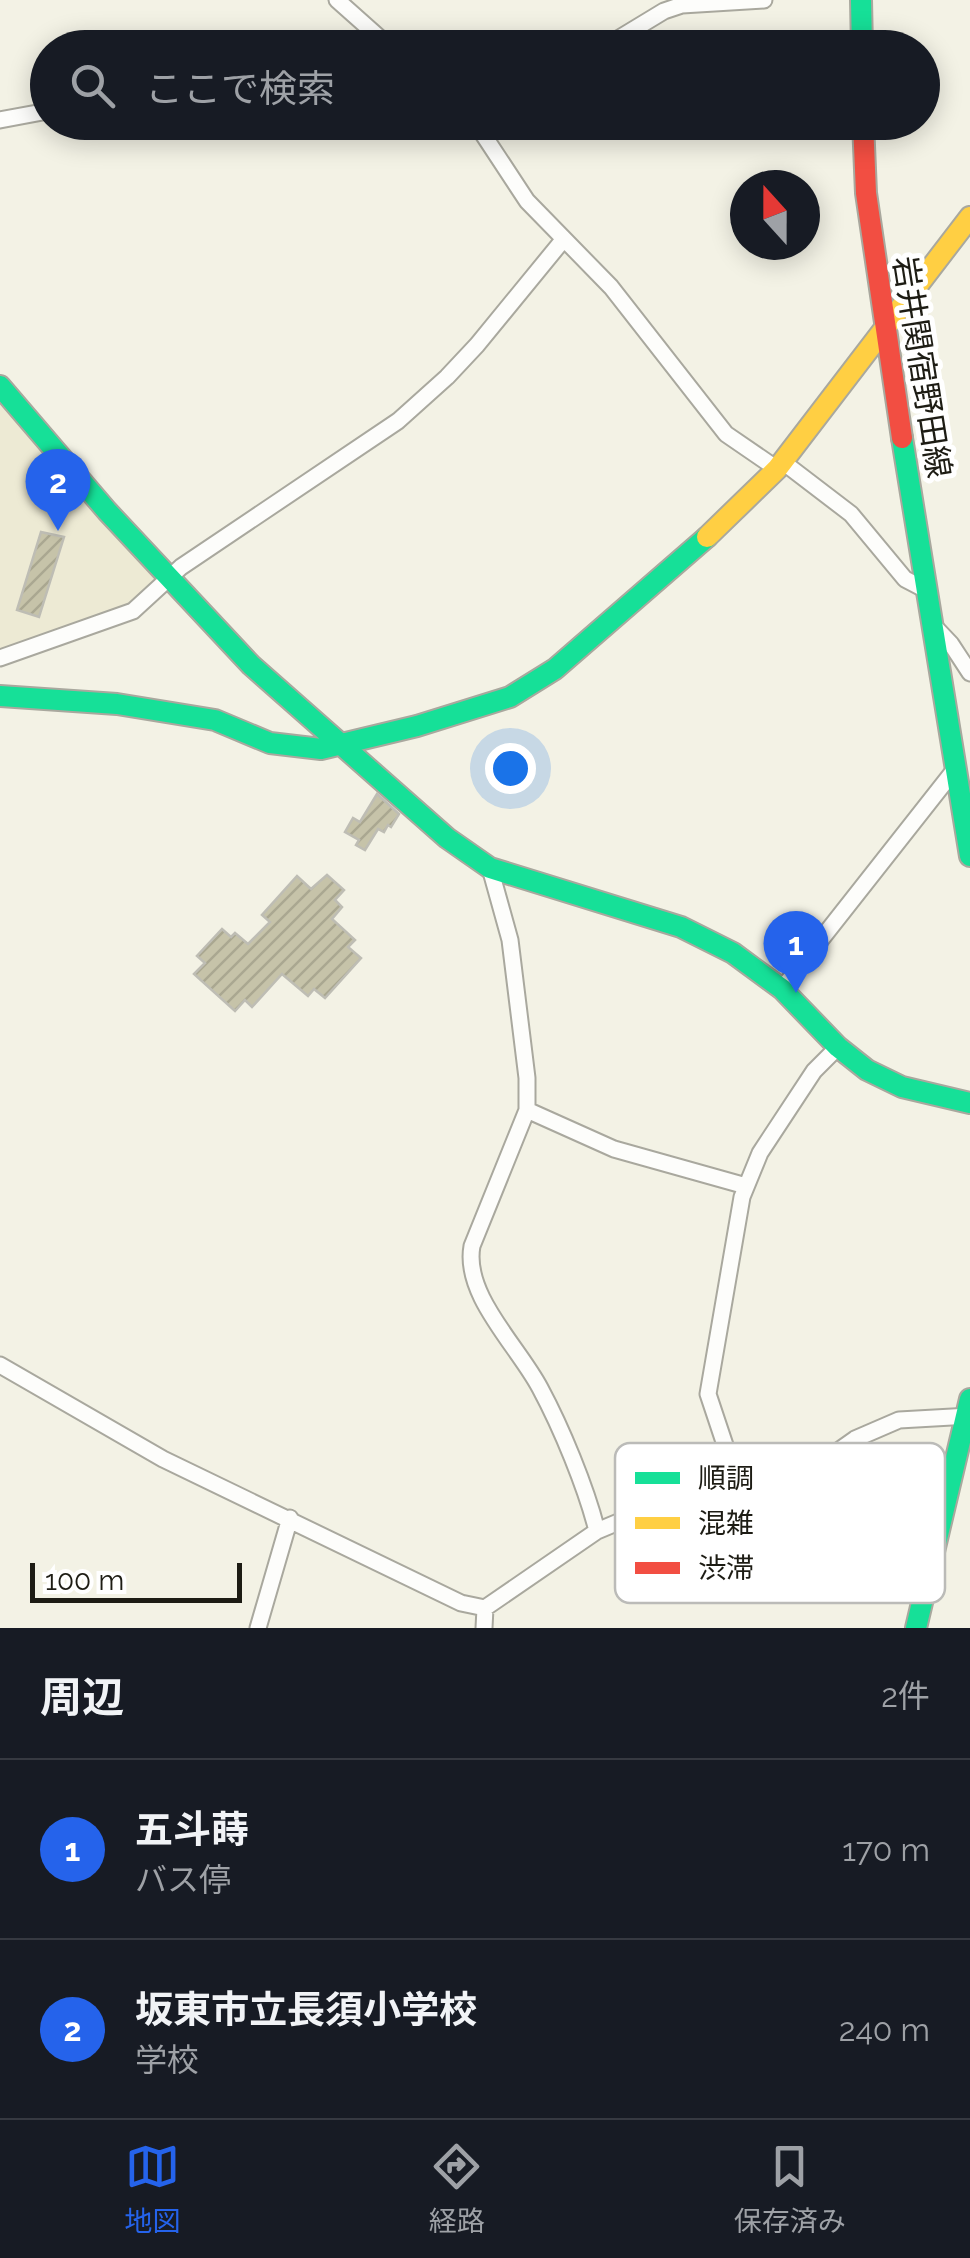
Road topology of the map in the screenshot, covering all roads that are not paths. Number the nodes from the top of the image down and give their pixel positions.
1 (338, 0) edge
2 (764, 0) edge
3 (860, 0) edge
4 (371, 30) edge
5 (633, 30) edge
6 (861, 30) edge
7 (30, 114) edge
8 (0, 120) edge
9 (487, 140) edge
10 (864, 140) edge
11 (970, 216) edge
12 (563, 240) junction
13 (884, 326) junction
14 (0, 386) edge
15 (780, 465) junction
16 (169, 578) junction
17 (928, 591) junction
18 (933, 625) junction
19 (0, 658) edge
20 (970, 673) edge
21 (0, 696) edge
22 (341, 744) junction
23 (956, 768) junction
24 (970, 856) edge
25 (490, 868) junction
26 (782, 990) junction
27 (838, 1047) junction
28 (970, 1103) edge
29 (527, 1110) junction
30 (746, 1186) junction
31 (0, 1364) edge
32 (969, 1411) edge
33 (724, 1443) edge
34 (852, 1443) edge
35 (945, 1509) edge
36 (290, 1518) junction
37 (615, 1524) edge
38 (597, 1530) junction
39 (922, 1603) edge
40 (485, 1608) junction
41 (258, 1628) edge
42 (484, 1628) edge
43 (916, 1628) edge

1 - 4 street
2 - 5 street
3 - 6 street
7 - 8 street
9 - 12 street
10 - 13 street, 岩井関宿野田線
11 - 13 street
12 - 15 street
12 - 16 street
13 - 15 street
13 - 17 street, 岩井関宿野田線
14 - 16 street
15 - 17 street
15 - 22 street
16 - 19 street
16 - 22 street
17 - 18 street, 岩井関宿野田線
18 - 20 street
18 - 23 street, 岩井関宿野田線
21 - 22 street
22 - 25 street
23 - 24 street, 岩井関宿野田線
23 - 26 street
25 - 26 street
25 - 29 street
26 - 27 street
27 - 28 street
27 - 30 street
29 - 30 street
29 - 38 street
30 - 33 street
31 - 36 street
32 - 34 street
32 - 35 street
36 - 40 street
36 - 41 street
37 - 38 street
38 - 40 street
39 - 43 street
40 - 42 street

